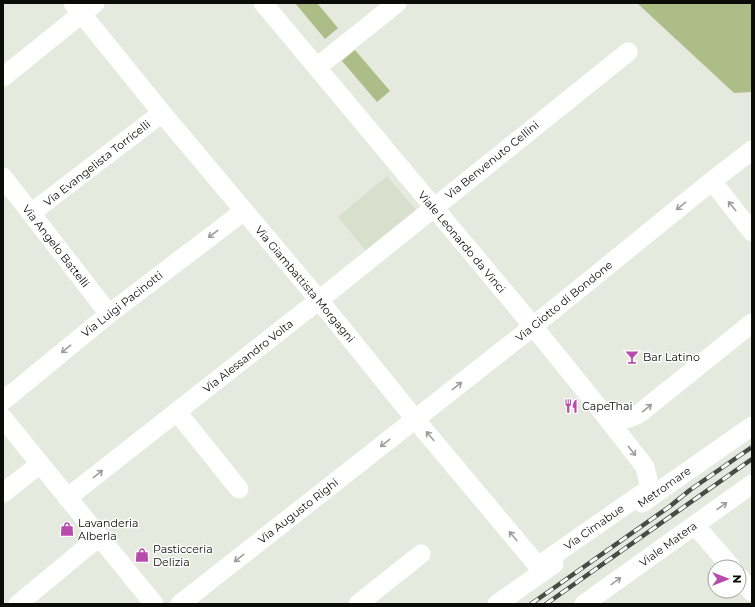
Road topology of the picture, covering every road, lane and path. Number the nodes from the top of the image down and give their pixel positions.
1 (263, 3) edge
2 (397, 3) edge
3 (84, 7) edge
4 (628, 52) dead end
5 (317, 67) junction
6 (3, 77) edge
7 (162, 113) junction
8 (752, 150) edge
9 (3, 177) edge
10 (712, 181) junction
11 (433, 207) junction
12 (244, 210) junction
13 (31, 213) junction
14 (752, 232) edge
15 (319, 300) junction
16 (109, 314) junction
17 (752, 323) edge
18 (533, 326) junction
19 (3, 401) edge
20 (600, 409) junction
21 (177, 412) junction
22 (3, 418) edge
23 (415, 419) junction
24 (752, 426) edge
25 (40, 464) junction
26 (752, 484) edge
27 (650, 488) joint
28 (239, 489) dead end
29 (3, 493) edge
30 (67, 498) junction
31 (695, 525) junction
32 (99, 537) junction
33 (421, 554) dead end
34 (724, 559) edge
35 (538, 566) joint
36 (18, 604) edge
37 (154, 604) edge
38 (180, 604) edge
39 (358, 604) edge
40 (497, 604) edge
41 (584, 604) edge

1 - 5 street, Viale Leonardo da Vinci
2 - 5 street
3 - 6 street
3 - 7 street, Via Giambattista Morgagni
4 - 11 street, Via Benvenuto Cellini
5 - 11 street, Viale Leonardo da Vinci
7 - 12 street, Via Giambattista Morgagni
7 - 13 street, Via Evangelista Torricelli
8 - 10 street, Via Giotto di Bondone
9 - 13 street, Via Angelo Battelli
14 -> 10 street
10 -> 18 street, Via Giotto di Bondone
11 - 15 street, Via Benvenuto Cellini
11 - 18 street, Viale Leonardo da Vinci
12 - 15 street, Via Giambattista Morgagni
12 -> 16 street, Via Luigi Pacinotti
13 - 16 street, Via Angelo Battelli
15 - 21 street, Via Alessandro Volta
15 - 23 street, Via Giambattista Morgagni
16 -> 19 street, Via Luigi Pacinotti
20 -> 17 street
18 - 20 street, Viale Leonardo da Vinci
23 -> 18 street, Via Giotto di Bondone
20 -> 27 street, Viale Leonardo da Vinci
21 - 28 street
30 -> 21 street, Via Alessandro Volta
22 - 25 street
35 -> 23 street, Via Giambattista Morgagni
23 -> 38 street, Via Augusto Righi
24 - 40 street, Metromare
25 - 29 street
25 - 30 street
31 -> 26 street, Viale Matera
27 - 35 street, Via Cimabue
30 - 32 street
31 - 34 street
41 -> 31 street, Viale Matera
32 - 36 street
32 - 37 street
33 - 39 street

